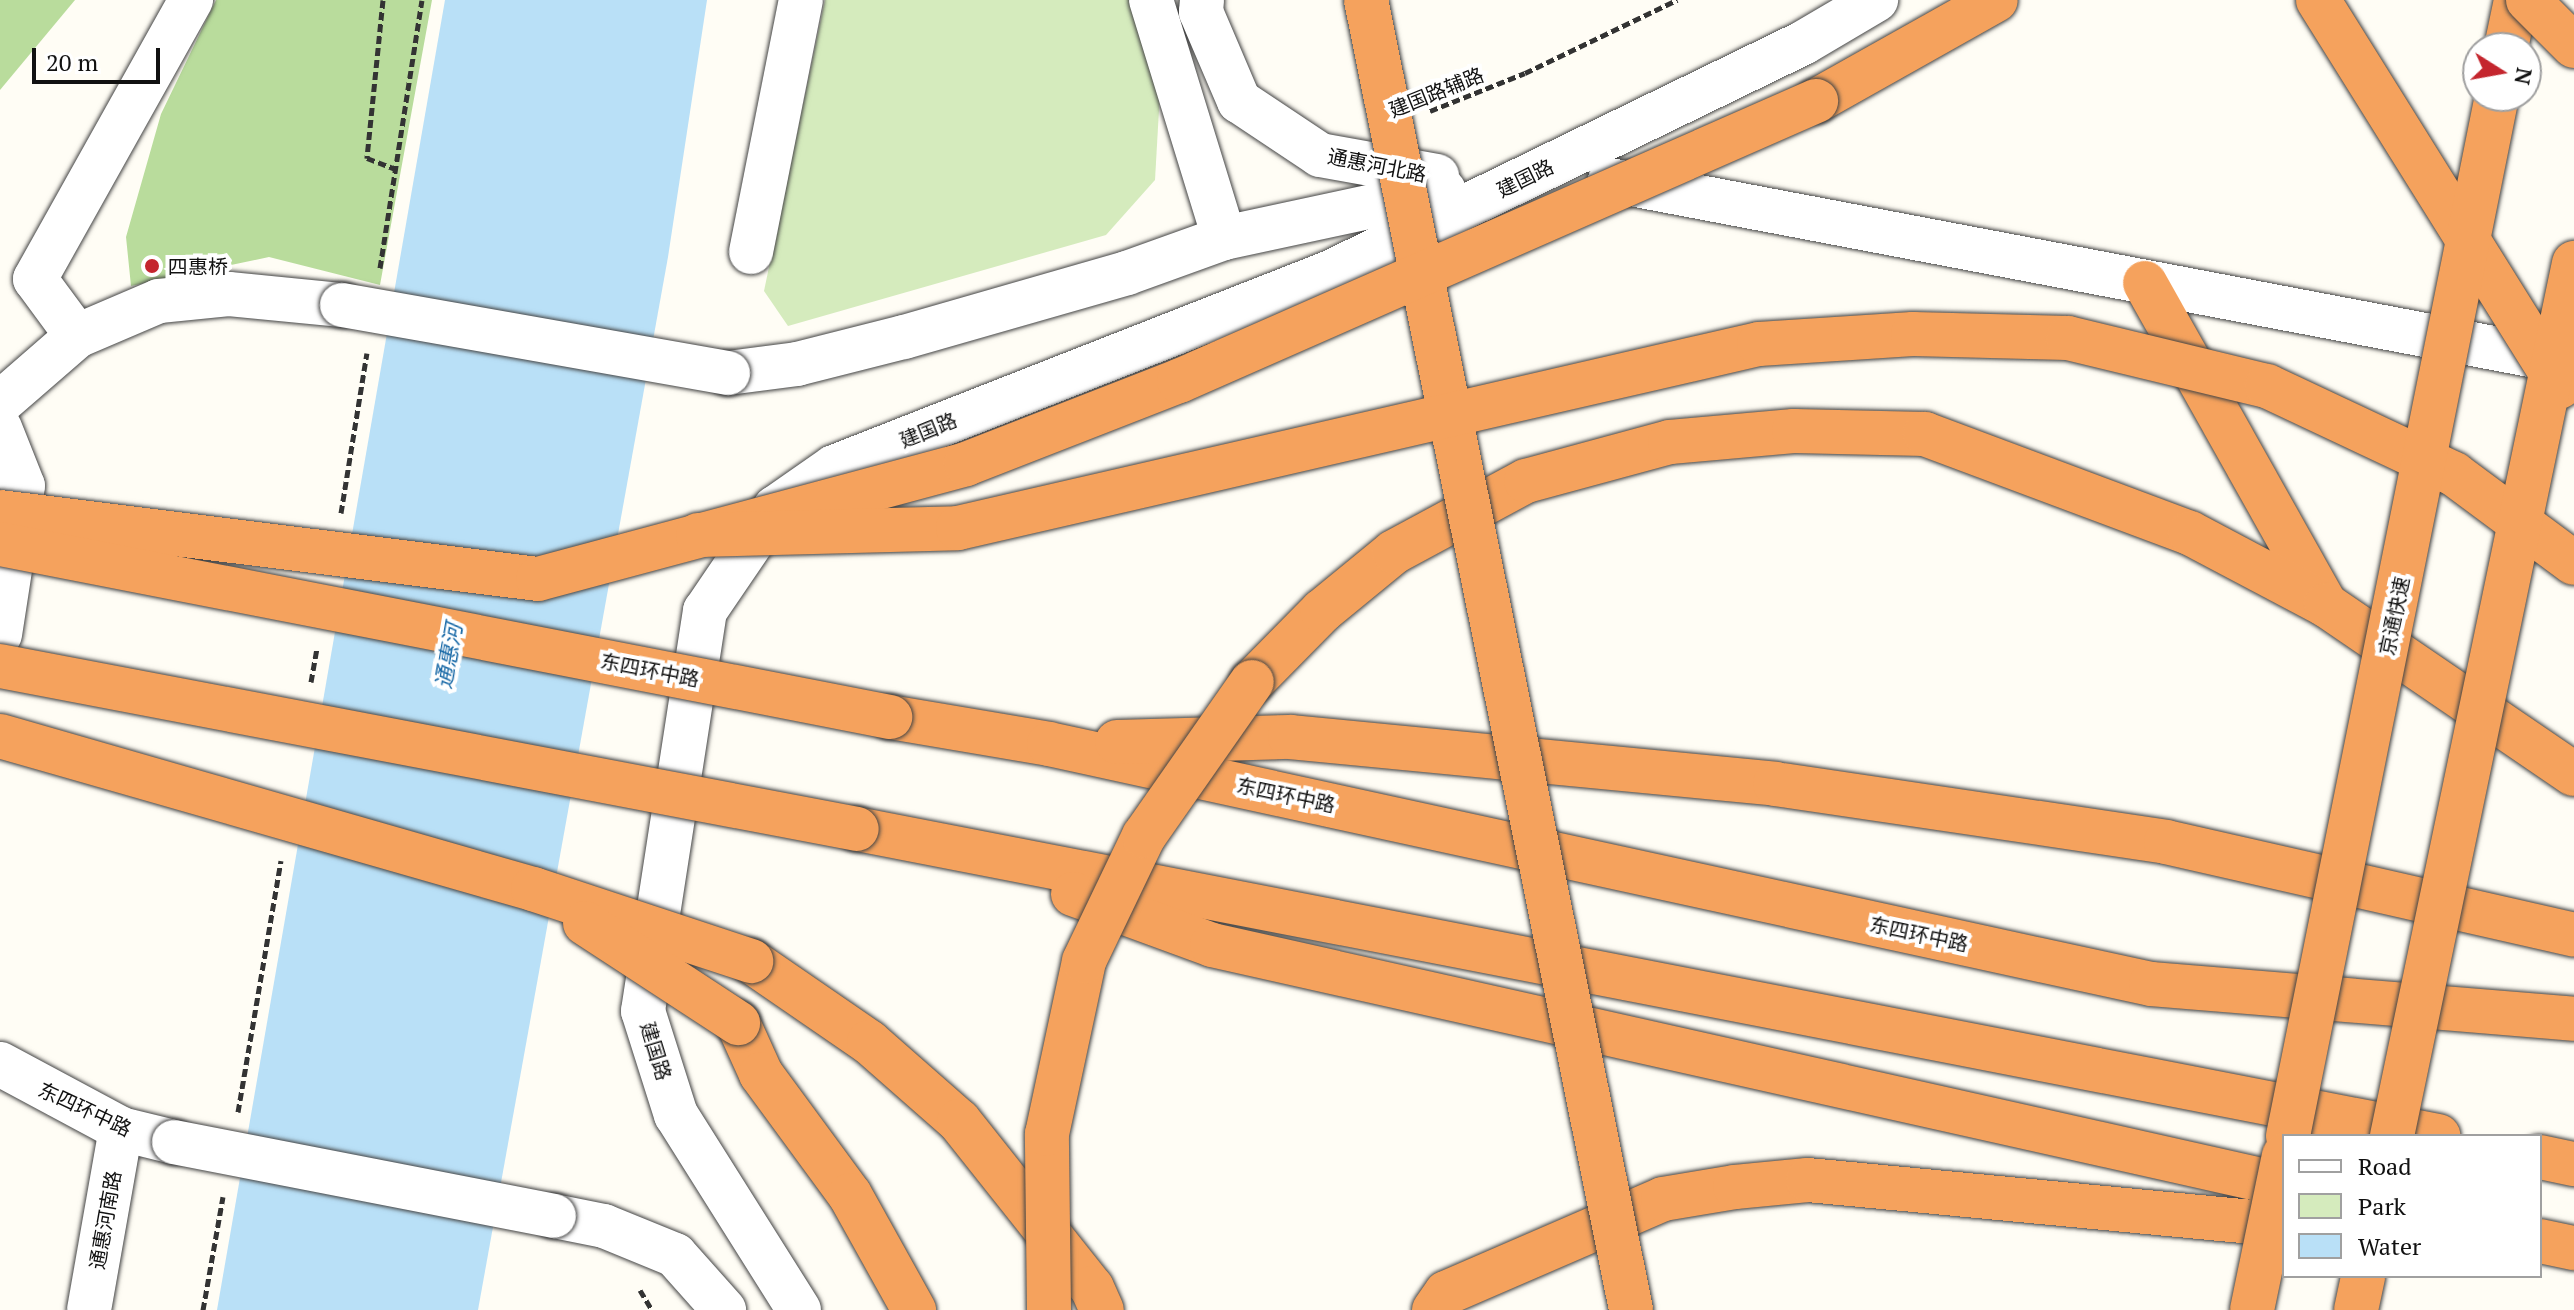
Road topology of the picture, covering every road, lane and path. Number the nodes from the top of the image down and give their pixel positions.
1 (191, 0) edge
2 (383, 0) edge
3 (422, 0) edge
4 (801, 0) edge
5 (1151, 0) edge
6 (1202, 0) edge
7 (1366, 0) edge
8 (1677, 0) edge
9 (1876, 0) edge
10 (1996, 0) edge
11 (2318, 0) edge
12 (2516, 0) edge
13 (2528, 0) edge
14 (2509, 32) edge
15 (2574, 46) edge
16 (2494, 112) edge
17 (1423, 114) dead end
18 (396, 169) junction
19 (1543, 169) junction
20 (1224, 238) junction
21 (751, 252) dead end
22 (2574, 263) edge
23 (379, 275) dead end
24 (18, 279) edge
25 (2145, 283) junction
26 (77, 336) junction
27 (367, 350) dead end
28 (2574, 363) edge
29 (0, 403) edge
30 (2574, 410) edge
31 (0, 428) edge
32 (0, 512) edge
33 (340, 518) dead end
34 (698, 535) junction
35 (0, 544) edge
36 (2574, 563) edge
37 (2326, 605) junction
38 (0, 634) edge
39 (318, 642) dead end
40 (0, 666) edge
41 (310, 689) dead end
42 (0, 736) edge
43 (1049, 744) junction
44 (2574, 774) edge
45 (284, 844) dead end
46 (936, 844) junction
47 (533, 889) junction
48 (2574, 935) edge
49 (2574, 1019) edge
50 (0, 1064) edge
51 (235, 1124) dead end
52 (121, 1129) junction
53 (2288, 1134) edge
54 (2392, 1134) edge
55 (2428, 1134) edge
56 (2542, 1157) edge
57 (2574, 1164) edge
58 (2282, 1165) edge
59 (2282, 1185) edge
60 (225, 1186) dead end
61 (2282, 1225) edge
62 (2542, 1242) edge
63 (2542, 1250) edge
64 (2574, 1251) edge
65 (2363, 1278) edge
66 (89, 1310) edge
67 (203, 1310) edge
68 (724, 1310) edge
69 (799, 1310) edge
70 (914, 1310) edge
71 (1049, 1310) edge
72 (1102, 1310) edge
73 (1434, 1310) edge
74 (1631, 1310) edge
75 (2252, 1310) edge
76 (2356, 1310) edge

1 - 24 street
2 - 18 path
3 - 18 path
4 - 21 street
5 - 20 street
6 - 19 street, 通惠河北路
7 - 74 highway, bridge
8 - 17 path, 建国路辅路
9 - 19 street, 建国路
10 - 34 highway, bridge
11 - 30 highway, bridge
12 - 14 highway
13 - 15 highway, bridge
16 - 53 highway, 京通快速, bridge
18 - 23 path
19 - 20 street
19 - 25 street
19 - 69 street, 建国路
20 - 26 street, bridge
22 - 54 highway, bridge
24 - 26 street
25 - 28 street
25 - 37 highway
26 - 29 street
27 - 33 path
31 - 38 street
32 - 34 highway, bridge
34 - 36 highway, bridge
35 - 43 highway, 东四环中路, bridge
37 - 44 highway
37 - 71 highway, bridge
39 - 41 path
40 - 46 highway, bridge
42 - 47 highway, bridge
43 - 48 highway
43 - 49 highway, 东四环中路
45 - 51 path
46 - 55 highway
46 - 59 highway
47 - 70 highway, bridge
47 - 72 highway, bridge
50 - 52 street, 东四环中路
52 - 66 street, 通惠河南路
52 - 68 street, 东四环中路, bridge
56 - 57 highway
58 - 75 highway, bridge
60 - 67 path
61 - 73 highway
62 - 64 highway
63 - 64 highway
65 - 76 highway

